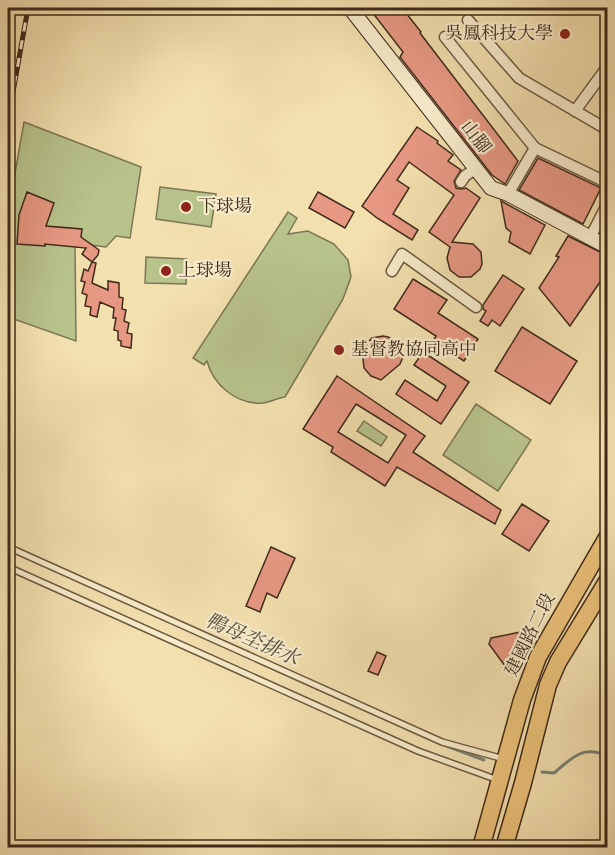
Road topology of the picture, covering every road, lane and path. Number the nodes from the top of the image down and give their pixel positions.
1 (350, 8) edge
2 (468, 20) dead end
3 (445, 37) dead end
4 (608, 66) edge
5 (575, 111) junction
6 (608, 130) edge
7 (535, 148) junction
8 (476, 168) junction
9 (460, 182) dead end
10 (608, 183) edge
11 (508, 194) junction
12 (608, 203) edge
13 (590, 238) junction
14 (608, 247) edge
15 (392, 271) dead end
16 (476, 307) dead end
17 (608, 536) edge
18 (8, 547) edge
19 (8, 567) edge
20 (608, 580) edge
21 (506, 759) junction
22 (500, 781) junction
23 (481, 848) edge
24 (504, 848) edge

1 - 8 street, 山腳
2 - 5 street
3 - 7 street
4 - 5 street
5 - 6 street
7 - 10 street
7 - 11 street
8 - 9 street
8 - 11 street, 山腳
11 - 13 street, 山腳
12 - 13 street
13 - 14 street, 山腳
15 - 16 street
17 - 21 main road, 建國路二段
18 - 21 lane
19 - 22 lane
20 - 24 main road, 建國路二段
21 - 22 main road, 建國路二段
22 - 23 main road, 建國路二段

